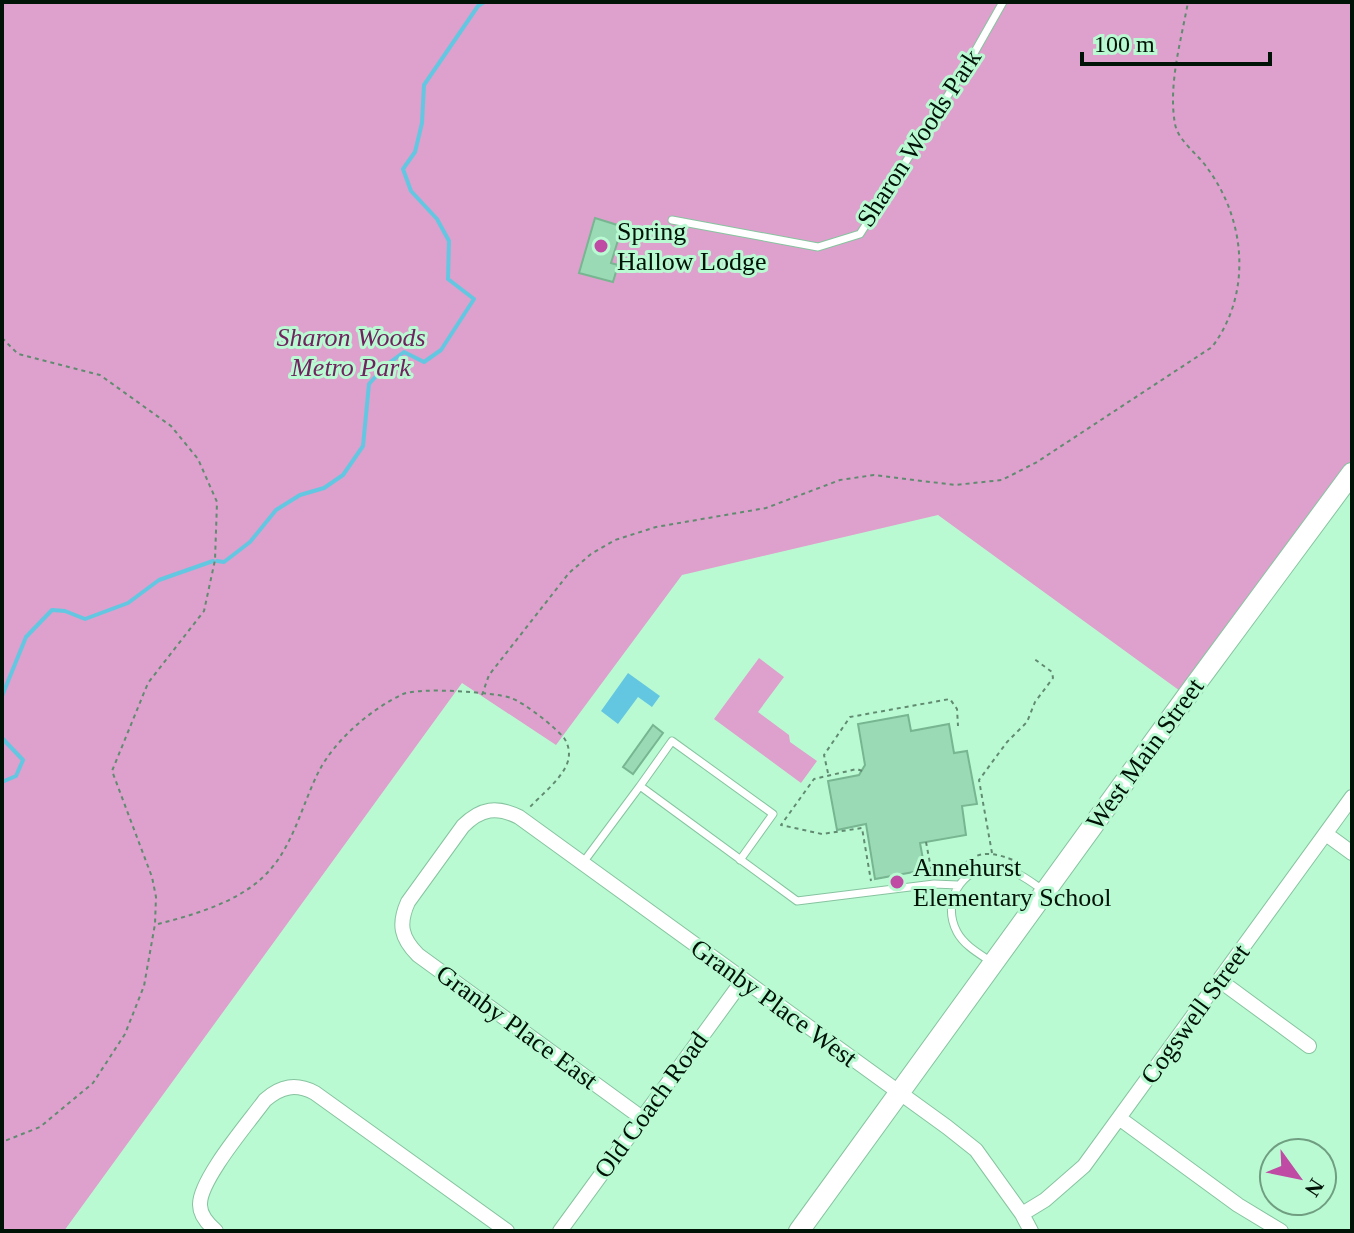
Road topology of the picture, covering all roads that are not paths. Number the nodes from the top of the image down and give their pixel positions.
1 (1003, 2) edge
2 (672, 220) dead end
3 (1352, 473) edge
4 (640, 786) junction
5 (1352, 797) edge
6 (1326, 834) junction
7 (1352, 853) edge
8 (740, 860) junction
9 (582, 864) junction
10 (958, 885) junction
11 (1045, 891) junction
12 (401, 928) joint
13 (993, 964) junction
14 (743, 980) junction
15 (1219, 980) junction
16 (1309, 1046) dead end
17 (899, 1093) junction
18 (642, 1118) junction
19 (1119, 1118) junction
20 (1022, 1214) junction
21 (212, 1228) edge
22 (507, 1231) edge
23 (560, 1231) edge
24 (799, 1231) edge
25 (1031, 1231) edge
26 (1281, 1231) edge

1 - 2 lane, Sharon Woods Park
3 - 11 main road, West Main Street
4 - 8 lane
4 - 8 lane
4 - 9 lane
5 - 6 street, Cogswell Street
6 - 7 street
6 - 15 street, Cogswell Street
8 - 10 lane
9 - 12 street, Granby Place West
9 - 14 street, Granby Place West
10 - 11 lane
10 - 13 lane
11 - 13 main road, West Main Street
12 - 18 street, Granby Place East
13 - 17 main road, West Main Street
14 - 17 street, Granby Place West
14 - 18 street, Old Coach Road
15 - 16 street
15 - 19 street, Cogswell Street
17 - 20 street, Granby Place West
17 - 24 main road, West Main Street
18 - 23 street, Old Coach Road
19 - 20 street, Cogswell Street
19 - 26 street
20 - 25 street, Granby Place West
21 - 22 street

